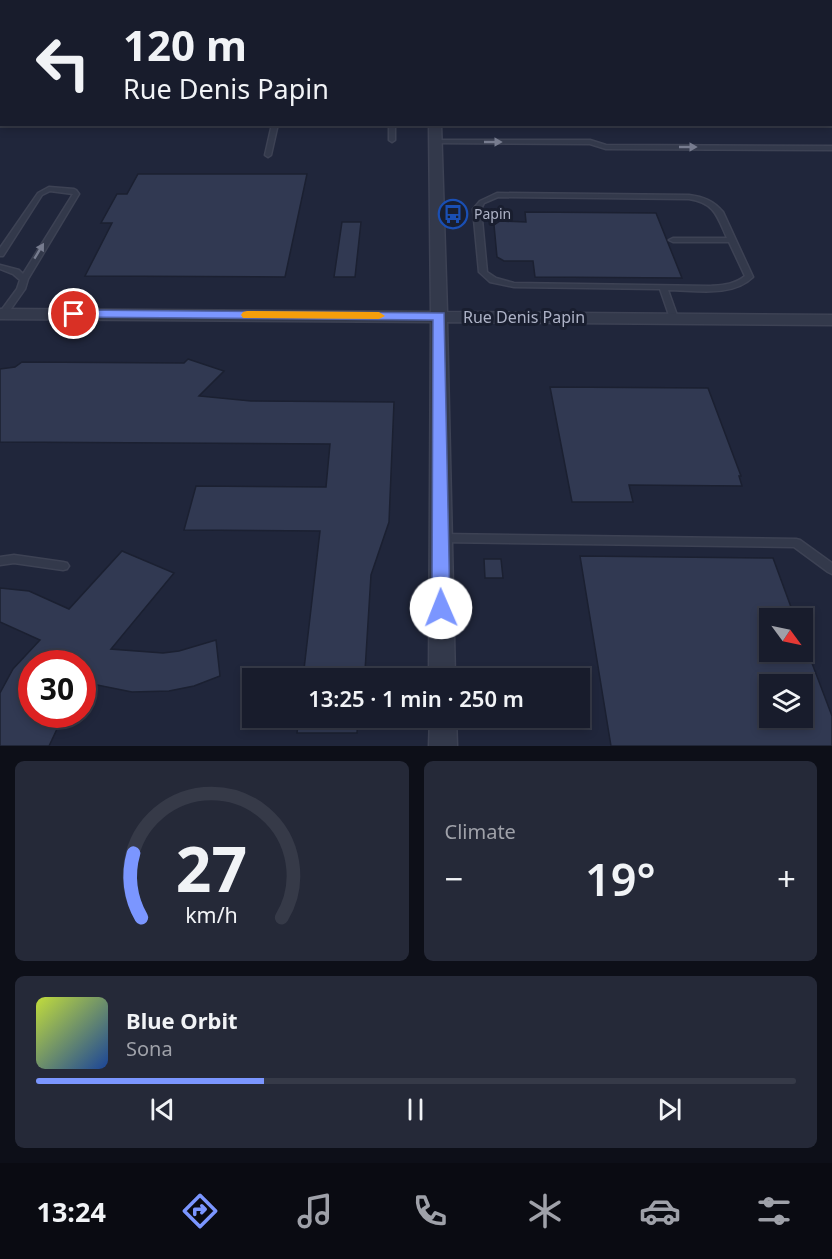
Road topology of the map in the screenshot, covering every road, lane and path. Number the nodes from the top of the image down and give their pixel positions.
1 (275, 126) edge
2 (392, 126) edge
3 (435, 126) edge
4 (392, 140) dead end
5 (435, 142) junction
6 (832, 148) edge
7 (268, 155) dead end
8 (673, 240) dead end
9 (732, 240) junction
10 (0, 254) edge
11 (0, 267) edge
12 (24, 279) junction
13 (663, 287) junction
14 (2, 314) edge
15 (439, 316) junction
16 (674, 318) junction
17 (832, 320) edge
18 (440, 538) junction
19 (0, 561) edge
20 (63, 566) dead end
21 (832, 569) edge
22 (442, 668) edge
23 (443, 728) edge
24 (443, 746) edge

1 - 7 lane
2 - 4 lane
3 - 5 street
5 -> 6 lane
5 - 15 street
8 - 9 lane
9 - 13 lane
9 - 13 lane
12 -> 10 lane
11 - 12 lane
12 - 14 lane
13 - 16 lane
14 - 15 street, Rue Denis Papin
15 - 16 street, Rue Denis Papin
15 - 18 street
16 - 17 street, Rue Denis Papin
18 - 21 lane
18 - 22 street
19 - 20 lane
23 - 24 street

